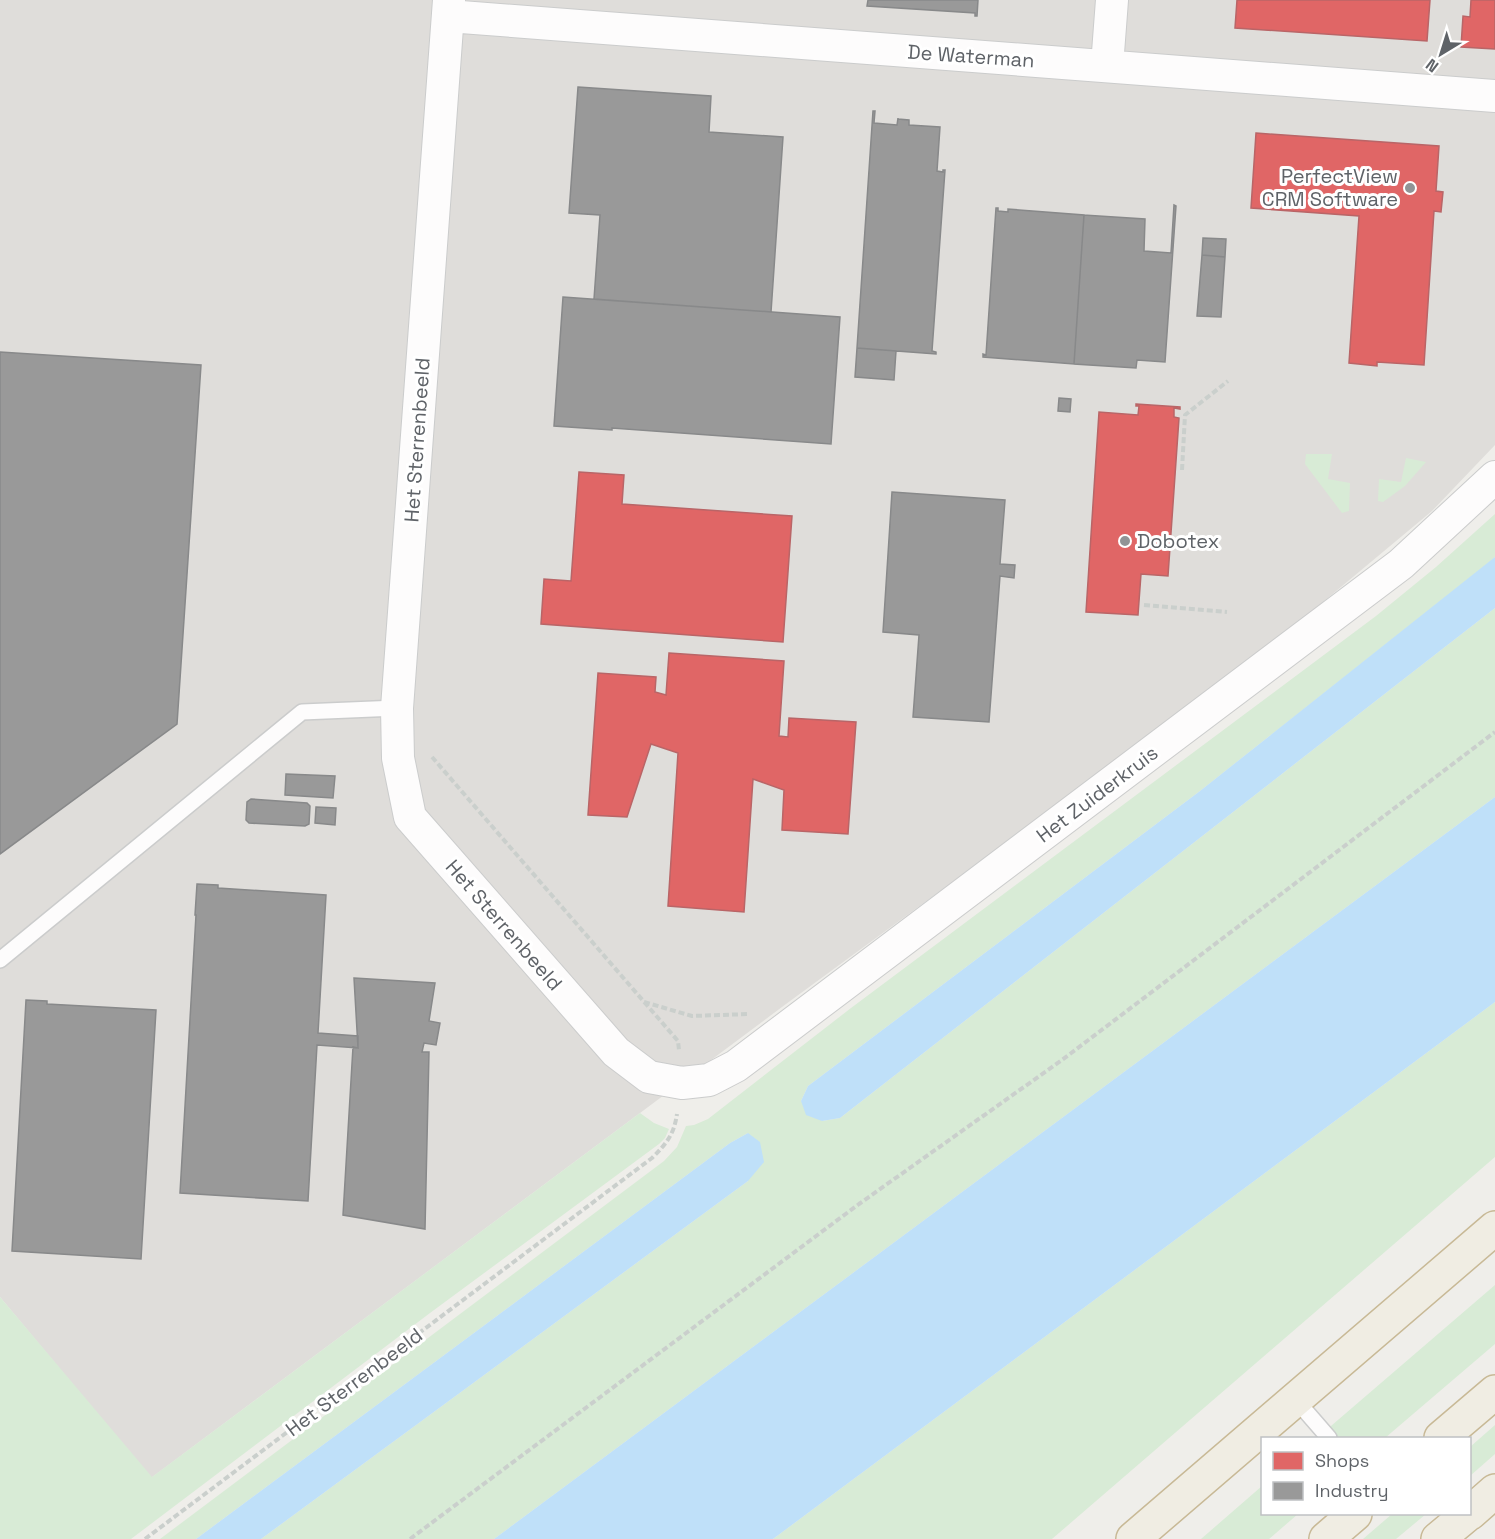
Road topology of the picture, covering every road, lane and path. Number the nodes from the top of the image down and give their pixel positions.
1 (1112, 0) edge
2 (448, 8) edge
3 (1107, 66) junction
4 (1495, 96) edge
5 (1228, 381) dead end
6 (1182, 470) dead end
7 (1495, 477) edge
8 (1143, 605) dead end
9 (1227, 612) dead end
10 (397, 708) junction
11 (1495, 732) edge
12 (430, 755) dead end
13 (0, 960) edge
14 (643, 1001) junction
15 (753, 1014) dead end
16 (682, 1083) junction
17 (1495, 1228) edge
18 (1495, 1392) edge
19 (1296, 1400) junction
20 (1328, 1437) edge
21 (1442, 1437) edge
22 (1495, 1491) edge
23 (1471, 1511) edge
24 (1354, 1515) edge
25 (1467, 1515) edge
26 (145, 1539) edge
27 (410, 1539) edge
28 (1133, 1539) edge
29 (1326, 1539) edge
30 (1438, 1539) edge

1 - 3 street
2 - 3 street, De Waterman
2 - 10 street, Het Sterrenbeeld
3 - 4 street, De Waterman
5 - 6 path
7 - 16 street, Het Zuiderkruis
8 - 9 path
10 - 13 lane
10 - 16 street, Het Sterrenbeeld
11 - 27 path
12 - 14 path
14 - 15 path
14 - 16 path
16 - 26 path, Het Sterrenbeeld
17 - 19 highway
18 - 21 highway
19 - 20 lane
19 - 28 highway
22 - 23 highway
24 - 29 highway
25 - 30 highway

